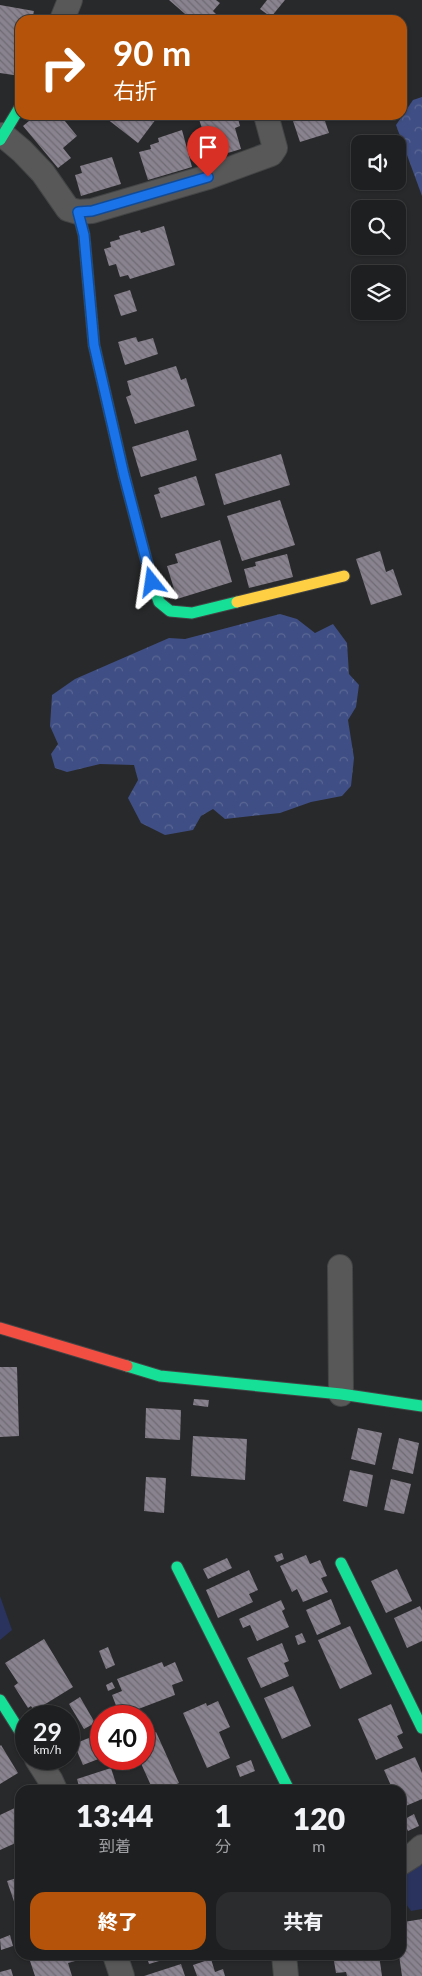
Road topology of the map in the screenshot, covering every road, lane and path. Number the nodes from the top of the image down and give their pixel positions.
1 (70, 0) edge
2 (64, 15) edge
3 (15, 115) edge
4 (267, 120) edge
5 (2, 137) edge
6 (78, 212) junction
7 (344, 576) dead end
8 (340, 1267) dead end
9 (0, 1328) edge
10 (341, 1394) junction
11 (422, 1406) edge
12 (341, 1563) dead end
13 (177, 1567) dead end
14 (0, 1700) edge
15 (15, 1724) edge
16 (422, 1728) edge
17 (44, 1770) edge
18 (53, 1785) edge
19 (286, 1785) edge
20 (422, 1847) edge
21 (406, 1860) edge
22 (117, 1960) edge
23 (284, 1960) edge
24 (122, 1976) edge
25 (286, 1976) edge

1 - 2 street
3 - 5 street
4 - 6 street
5 - 6 street
6 - 7 street
8 - 10 street
9 - 10 street
10 - 11 street
12 - 16 street
13 - 19 street
14 - 15 street
17 - 18 street
20 - 21 street
22 - 24 street
23 - 25 street

